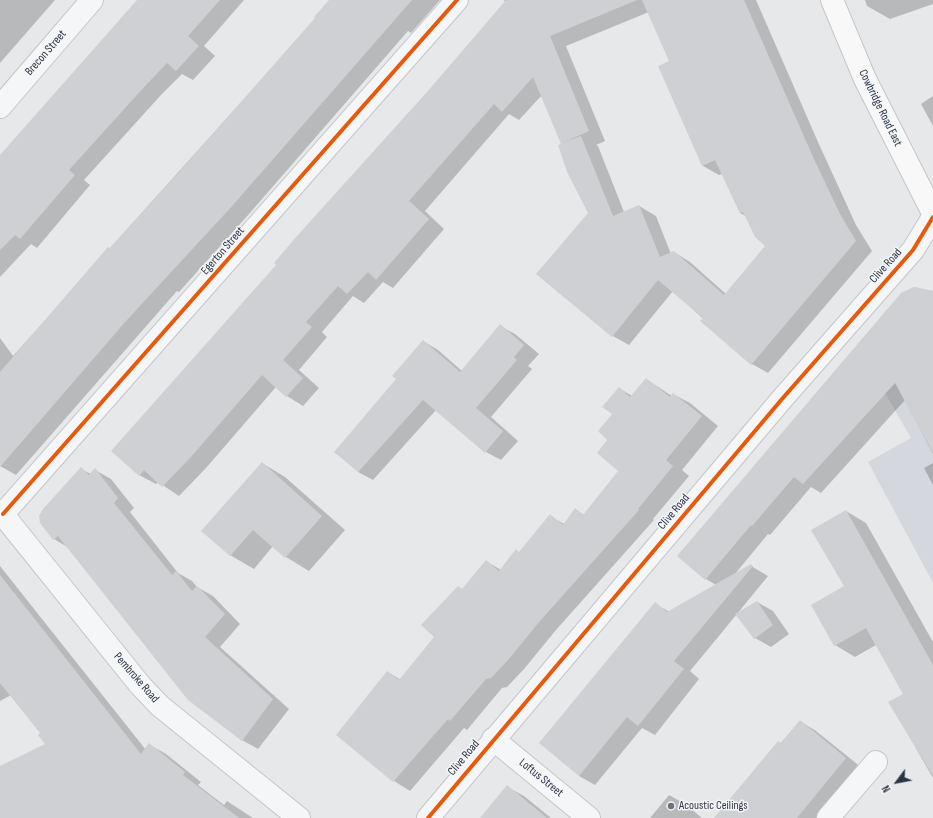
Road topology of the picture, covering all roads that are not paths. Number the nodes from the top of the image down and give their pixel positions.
1 (92, 0) edge
2 (457, 0) edge
3 (832, 0) edge
4 (0, 107) edge
5 (933, 213) edge
6 (933, 217) edge
7 (1, 513) edge
8 (493, 739) junction
9 (876, 762) dead end
10 (299, 818) edge
11 (428, 818) edge
12 (589, 818) edge
13 (828, 818) edge

1 - 4 street, Brecon Street
2 - 7 street, Egerton Street
3 - 5 street, Cowbridge Road East
6 - 8 street, Clive Road
7 - 10 street, Pembroke Road
8 - 11 street, Clive Road
8 - 12 street, Loftus Street
9 - 13 street

